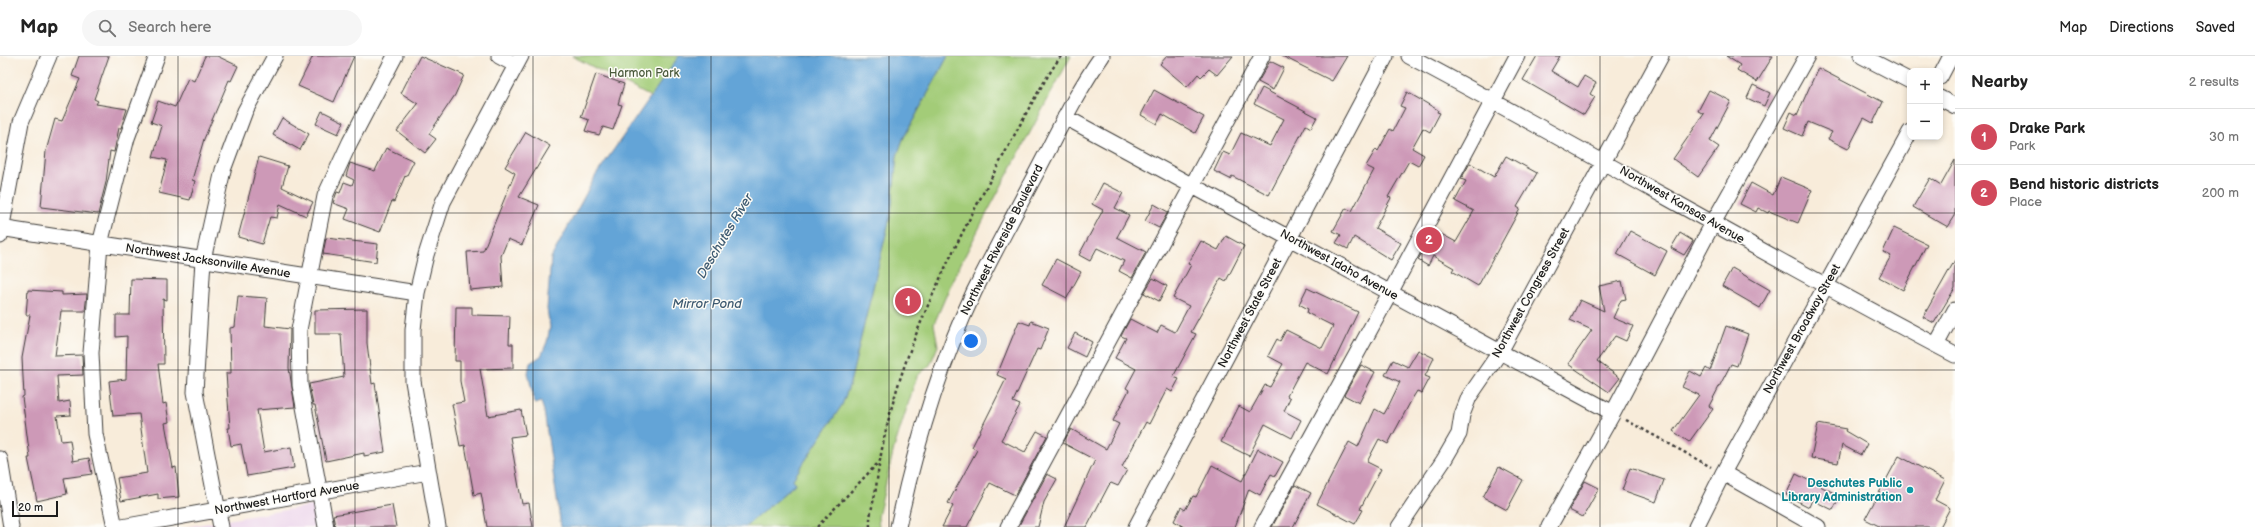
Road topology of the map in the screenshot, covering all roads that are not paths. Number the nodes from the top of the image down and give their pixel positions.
1 (49, 56) edge
2 (157, 56) edge
3 (275, 56) edge
4 (395, 56) edge
5 (499, 56) edge
6 (1102, 56) edge
7 (1262, 56) edge
8 (1386, 56) edge
9 (1409, 56) edge
10 (1517, 56) edge
11 (1661, 56) edge
12 (1808, 56) edge
13 (1862, 56) edge
14 (1951, 56) edge
15 (518, 60) edge
16 (1943, 71) edge
17 (1907, 80) edge
18 (1493, 100) junction
19 (1943, 100) edge
20 (1955, 106) edge
21 (1066, 117) junction
22 (1907, 138) edge
23 (1603, 161) junction
24 (1192, 186) junction
25 (1713, 223) junction
26 (0, 230) edge
27 (1290, 238) junction
28 (100, 244) junction
29 (204, 260) junction
30 (308, 278) junction
31 (1826, 288) junction
32 (417, 293) junction
33 (1390, 294) junction
34 (1955, 310) edge
35 (1936, 345) junction
36 (1500, 352) junction
37 (1955, 355) edge
38 (1613, 413) junction
39 (0, 459) edge
40 (428, 472) junction
41 (1723, 473) junction
42 (319, 492) junction
43 (219, 510) junction
44 (11, 527) edge
45 (115, 527) edge
46 (122, 527) edge
47 (222, 527) edge
48 (326, 527) edge
49 (438, 527) edge
50 (898, 527) edge
51 (1008, 527) edge
52 (1136, 527) edge
53 (1262, 527) edge
54 (1399, 527) edge
55 (1549, 527) edge
56 (1696, 527) edge
57 (1818, 527) edge

1 - 26 street
2 - 28 street
3 - 29 street
4 - 30 street
5 - 15 street
6 - 21 street, Northwest Riverside Boulevard
7 - 24 street
8 - 27 street, Northwest State Street
9 - 18 street, Northwest Kansas Avenue
10 - 18 street
11 - 23 street, Northwest Congress Street
12 - 25 street
13 - 17 street
14 - 16 street
15 - 32 street
18 - 23 street, Northwest Kansas Avenue
18 - 33 street
19 - 20 street
21 - 24 street, Northwest Idaho Avenue
21 - 50 street, Northwest Riverside Boulevard
22 - 31 street, Northwest Broadway Street
23 - 25 street, Northwest Kansas Avenue
23 - 36 street, Northwest Congress Street
24 - 27 street, Northwest Idaho Avenue
24 - 51 street
25 - 31 street, Northwest Kansas Avenue
25 - 38 street
26 - 28 street, Northwest Jacksonville Avenue
27 - 33 street, Northwest Idaho Avenue
27 - 52 street, Northwest State Street
28 - 29 street, Northwest Jacksonville Avenue
28 - 45 street
29 - 30 street, Northwest Jacksonville Avenue
29 - 43 street
30 - 32 street, Northwest Jacksonville Avenue
30 - 42 street
31 - 35 street, Northwest Kansas Avenue
31 - 41 street, Northwest Broadway Street
32 - 40 street
33 - 36 street, Northwest Idaho Avenue
33 - 53 street
34 - 35 street
35 - 37 street, Northwest Kansas Avenue
36 - 38 street, Northwest Idaho Avenue
36 - 54 street, Northwest Congress Street
38 - 55 street
39 - 44 street
40 - 42 street, Northwest Hartford Avenue
40 - 49 street
41 - 56 street, Northwest Broadway Street
41 - 57 street
42 - 43 street, Northwest Hartford Avenue
42 - 48 street
43 - 46 street, Northwest Hartford Avenue
43 - 47 street

